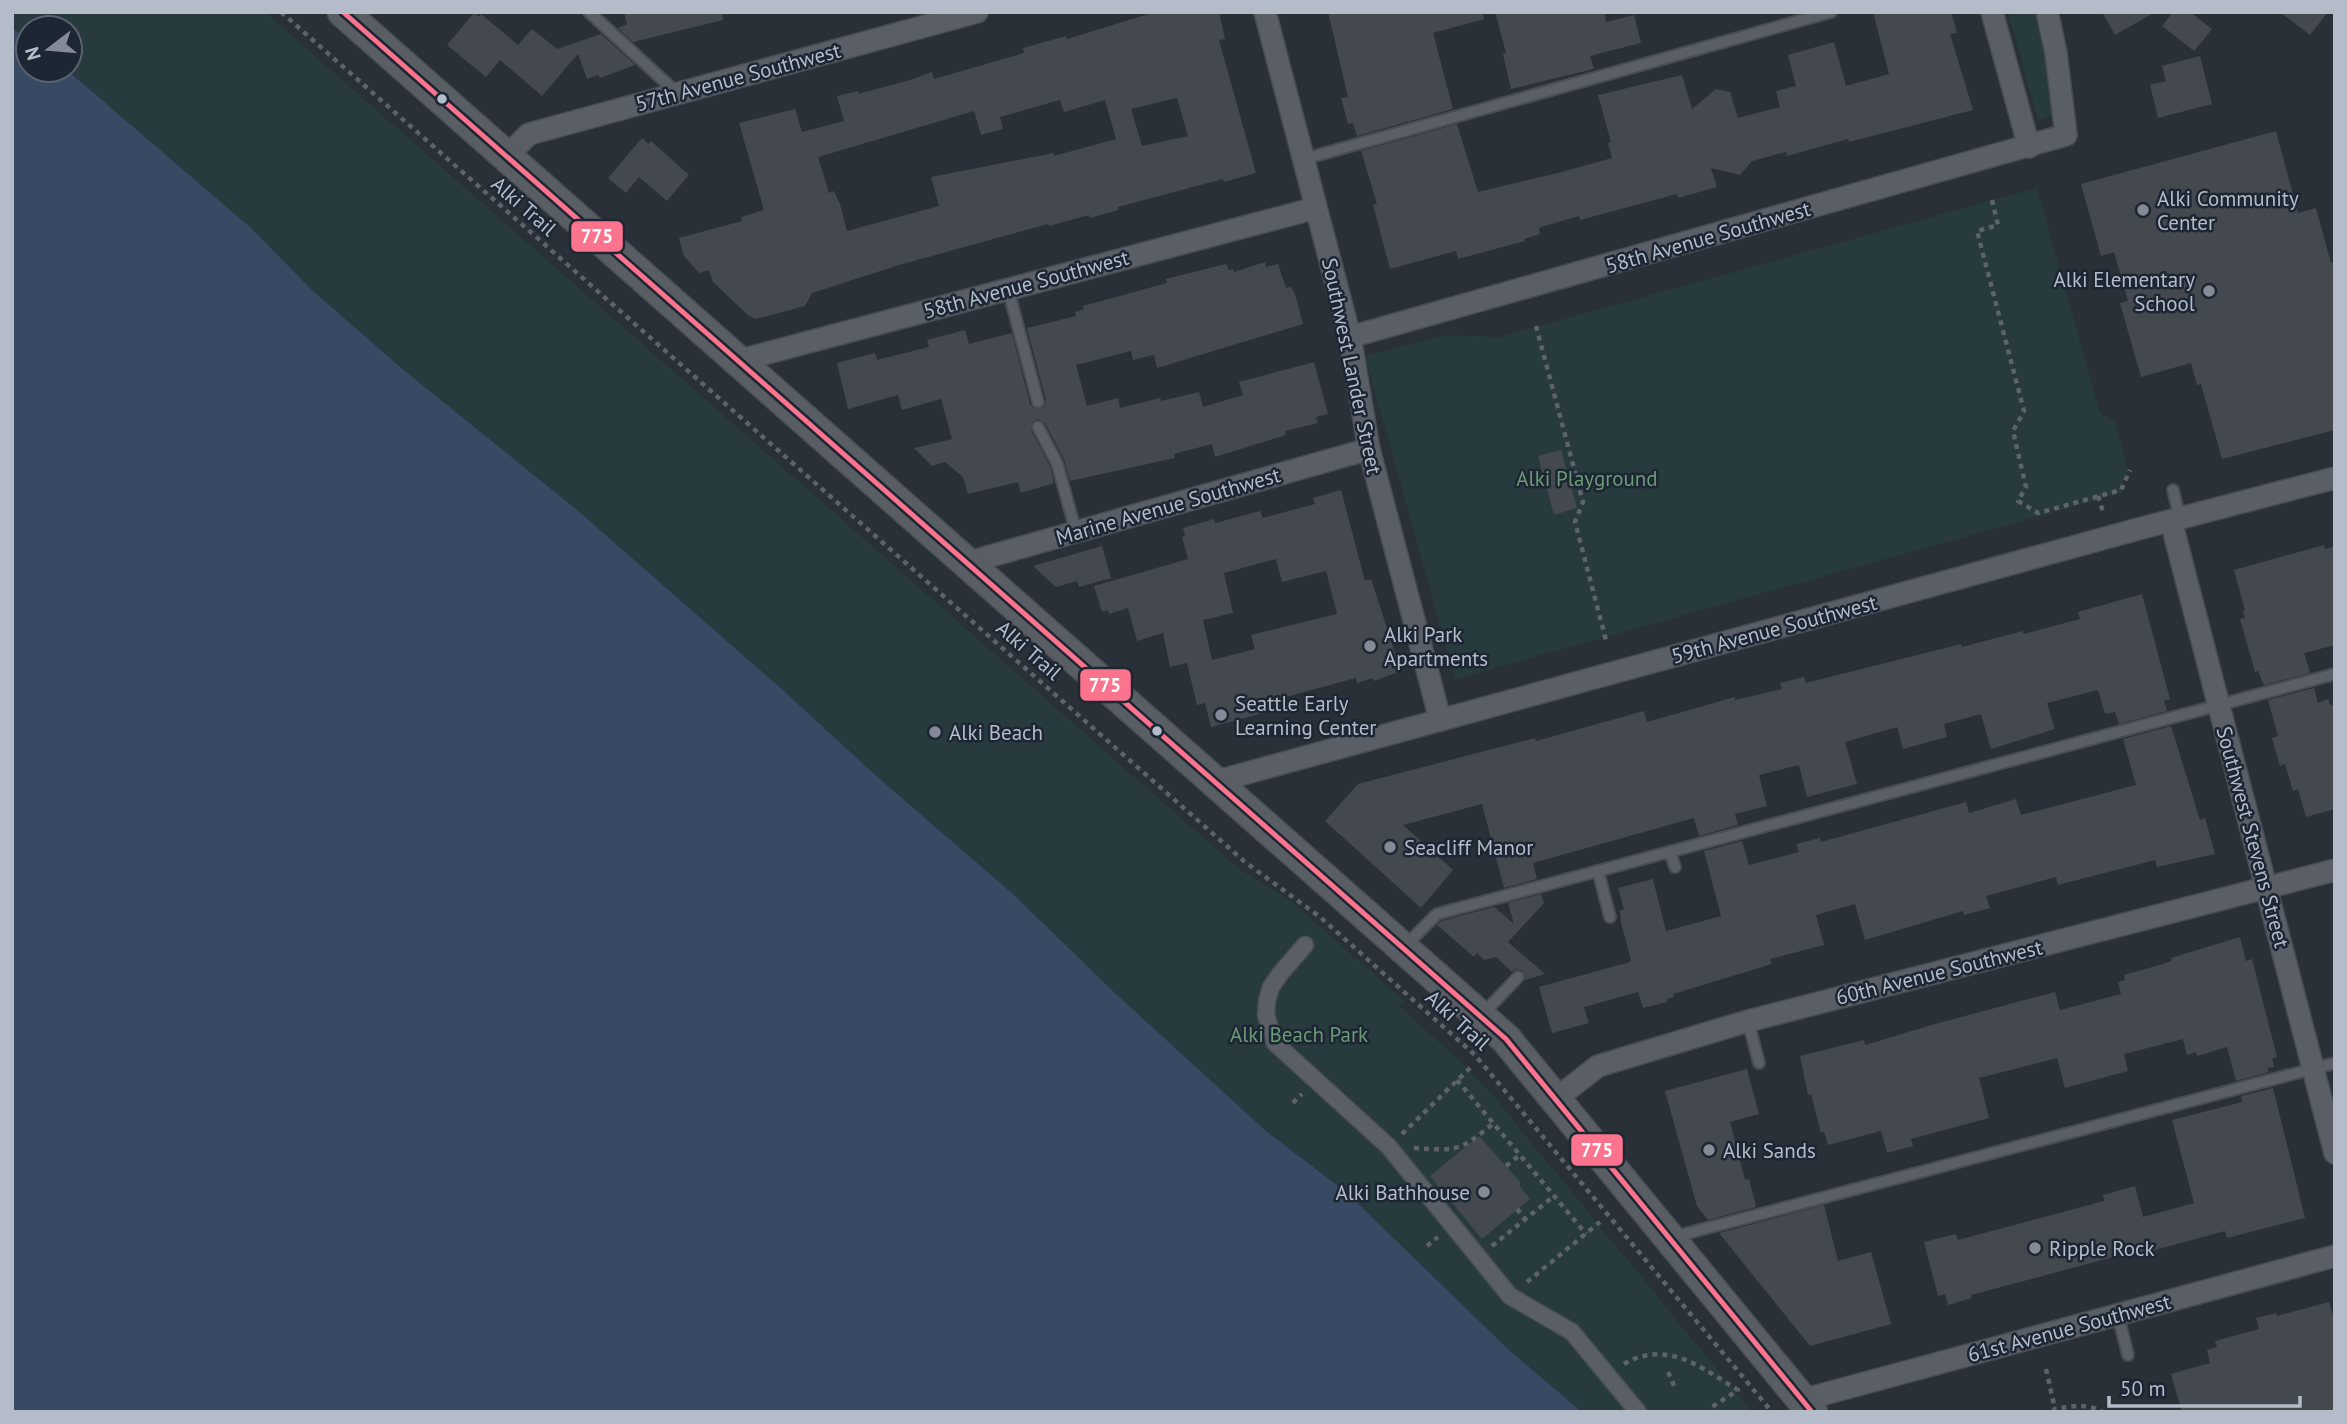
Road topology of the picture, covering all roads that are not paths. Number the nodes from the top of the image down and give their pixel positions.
1 (343, 12) edge
2 (589, 12) edge
3 (977, 12) edge
4 (1265, 12) edge
5 (1832, 12) edge
6 (1992, 12) edge
7 (2048, 14) edge
8 (677, 93) junction
9 (2029, 146) junction
10 (507, 156) junction
11 (1304, 159) junction
12 (1316, 208) junction
13 (1008, 289) junction
14 (1350, 337) junction
15 (737, 361) junction
16 (1038, 402) dead end
17 (1038, 427) dead end
18 (1369, 449) junction
19 (2335, 478) edge
20 (2173, 491) dead end
21 (2176, 520) junction
22 (1076, 532) junction
23 (967, 563) junction
24 (2335, 674) edge
25 (2219, 706) junction
26 (1440, 719) junction
27 (1214, 782) junction
28 (1670, 852) junction
29 (1675, 867) dead end
30 (2335, 870) edge
31 (1598, 871) junction
32 (2266, 889) junction
33 (1610, 917) dead end
34 (1305, 945) dead end
35 (1404, 947) junction
36 (1518, 977) dead end
37 (1481, 1016) junction
38 (1748, 1021) junction
39 (1759, 1063) dead end
40 (2335, 1063) edge
41 (2313, 1069) junction
42 (1556, 1099) junction
43 (2335, 1153) edge
44 (1670, 1238) junction
45 (2335, 1256) edge
46 (2118, 1315) junction
47 (2128, 1355) dead end
48 (1807, 1406) edge
49 (1638, 1412) edge

1 - 10 main road
2 - 8 lane
3 - 8 street, 57th Avenue Southwest
4 - 11 street, Southwest Lander Street
5 - 11 lane
6 - 9 street
7 - 9 street, 58th Avenue Southwest
8 - 10 street, 57th Avenue Southwest
9 - 14 street, 58th Avenue Southwest
10 - 15 main road
11 - 12 street, Southwest Lander Street
12 - 13 street, 58th Avenue Southwest
12 - 14 street, Southwest Lander Street
13 - 15 street, 58th Avenue Southwest
13 - 16 lane
14 - 18 street, Southwest Lander Street
15 - 23 main road
17 - 22 lane
18 - 22 street, Marine Avenue Southwest
18 - 26 street, Southwest Lander Street
19 - 21 street, 59th Avenue Southwest
20 - 21 lane
21 - 25 street, Southwest Stevens Street
21 - 26 street, 59th Avenue Southwest
22 - 23 street, Marine Avenue Southwest
23 - 27 main road
24 - 25 lane
25 - 28 lane
25 - 32 street, Southwest Stevens Street
26 - 27 street, 59th Avenue Southwest
27 - 35 main road
28 - 29 lane
28 - 31 lane
30 - 32 street, 60th Avenue Southwest
31 - 33 lane
31 - 35 lane
32 - 38 street, 60th Avenue Southwest
32 - 41 street, Southwest Stevens Street
34 - 49 street
35 - 37 main road
36 - 37 lane
37 - 42 main road
38 - 39 lane
38 - 42 street, 60th Avenue Southwest
40 - 41 lane
41 - 43 street, Southwest Stevens Street
41 - 44 lane
42 - 44 main road
44 - 48 main road
45 - 46 street, 61st Avenue Southwest
46 - 47 lane
46 - 48 street, 61st Avenue Southwest

